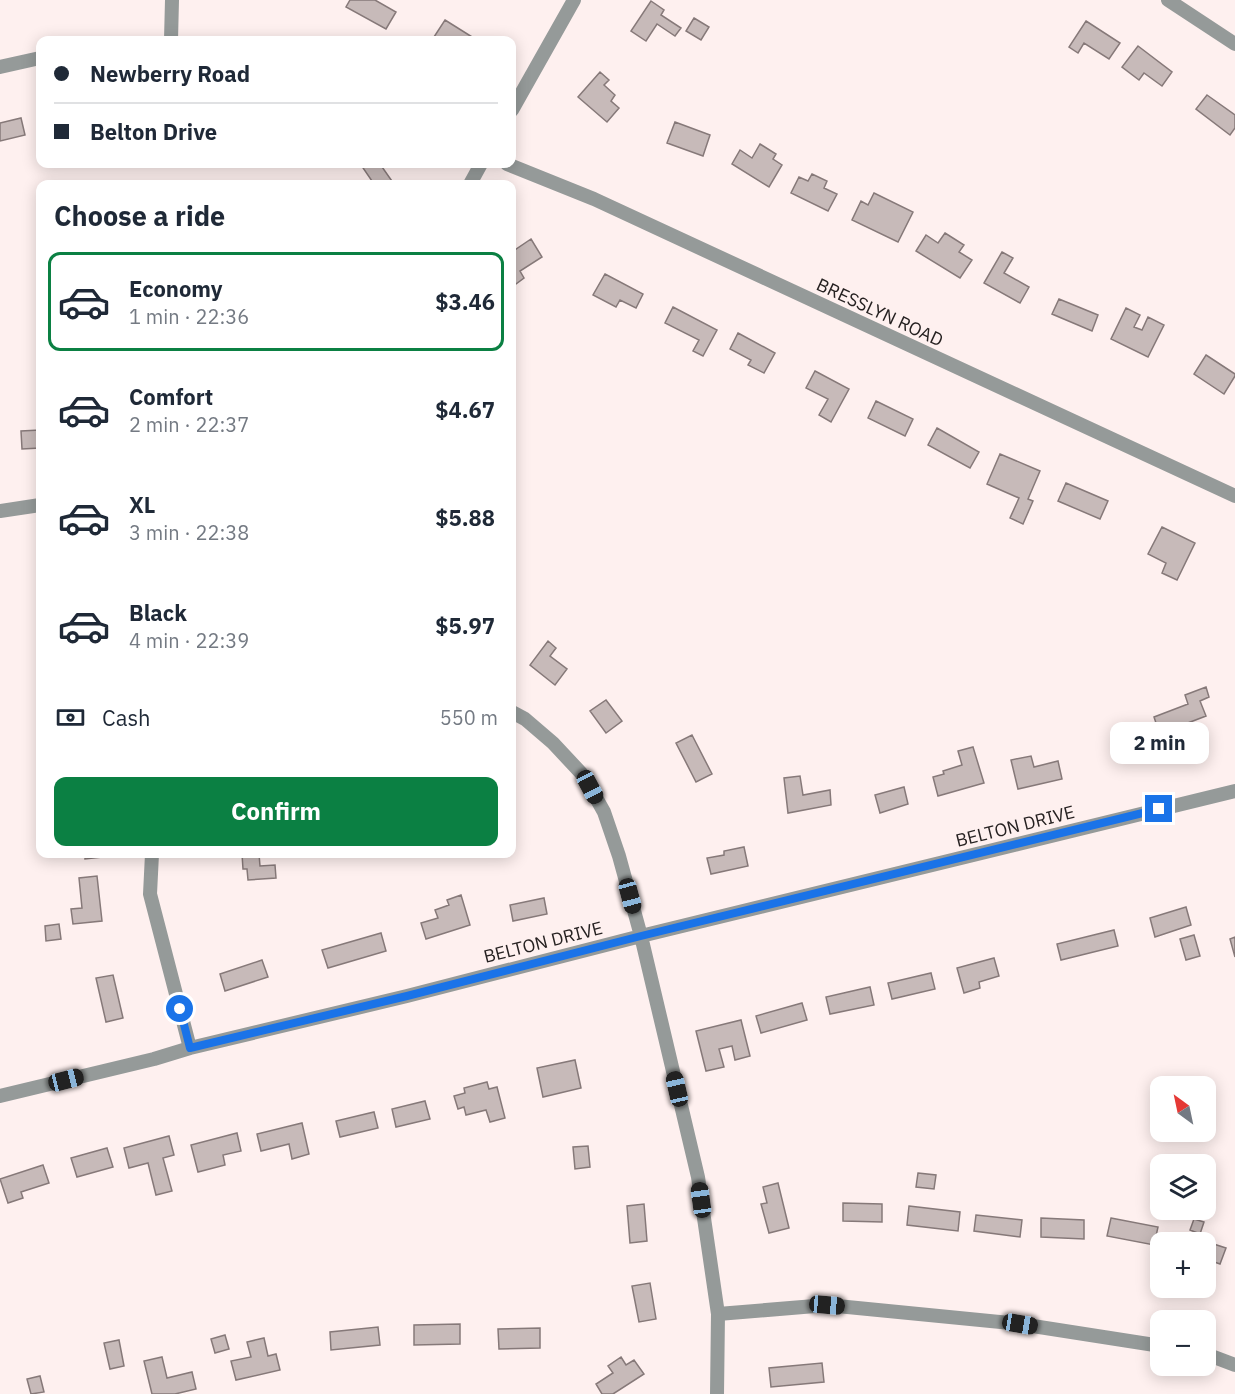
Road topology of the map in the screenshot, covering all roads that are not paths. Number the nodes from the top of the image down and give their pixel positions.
1 (172, 0) edge
2 (574, 0) edge
3 (1168, 0) edge
4 (171, 36) edge
5 (1235, 44) edge
6 (36, 59) edge
7 (0, 67) edge
8 (516, 103) edge
9 (516, 168) edge
10 (1235, 496) edge
11 (36, 506) edge
12 (0, 511) edge
13 (516, 714) edge
14 (1235, 791) edge
15 (152, 858) edge
16 (641, 936) junction
17 (190, 1048) junction
18 (0, 1096) edge
19 (718, 1314) junction
20 (1150, 1344) edge
21 (1216, 1358) edge
22 (1235, 1365) edge
23 (717, 1394) edge

1 - 4 street
2 - 8 street
3 - 5 street
6 - 7 street
9 - 10 street, BRESSLYN ROAD
11 - 12 street
13 - 16 street
14 - 16 street, BELTON DRIVE
15 - 17 street
16 - 17 street, BELTON DRIVE
16 - 19 street
17 - 18 street, BELTON DRIVE
19 - 20 street
19 - 23 street
21 - 22 street

